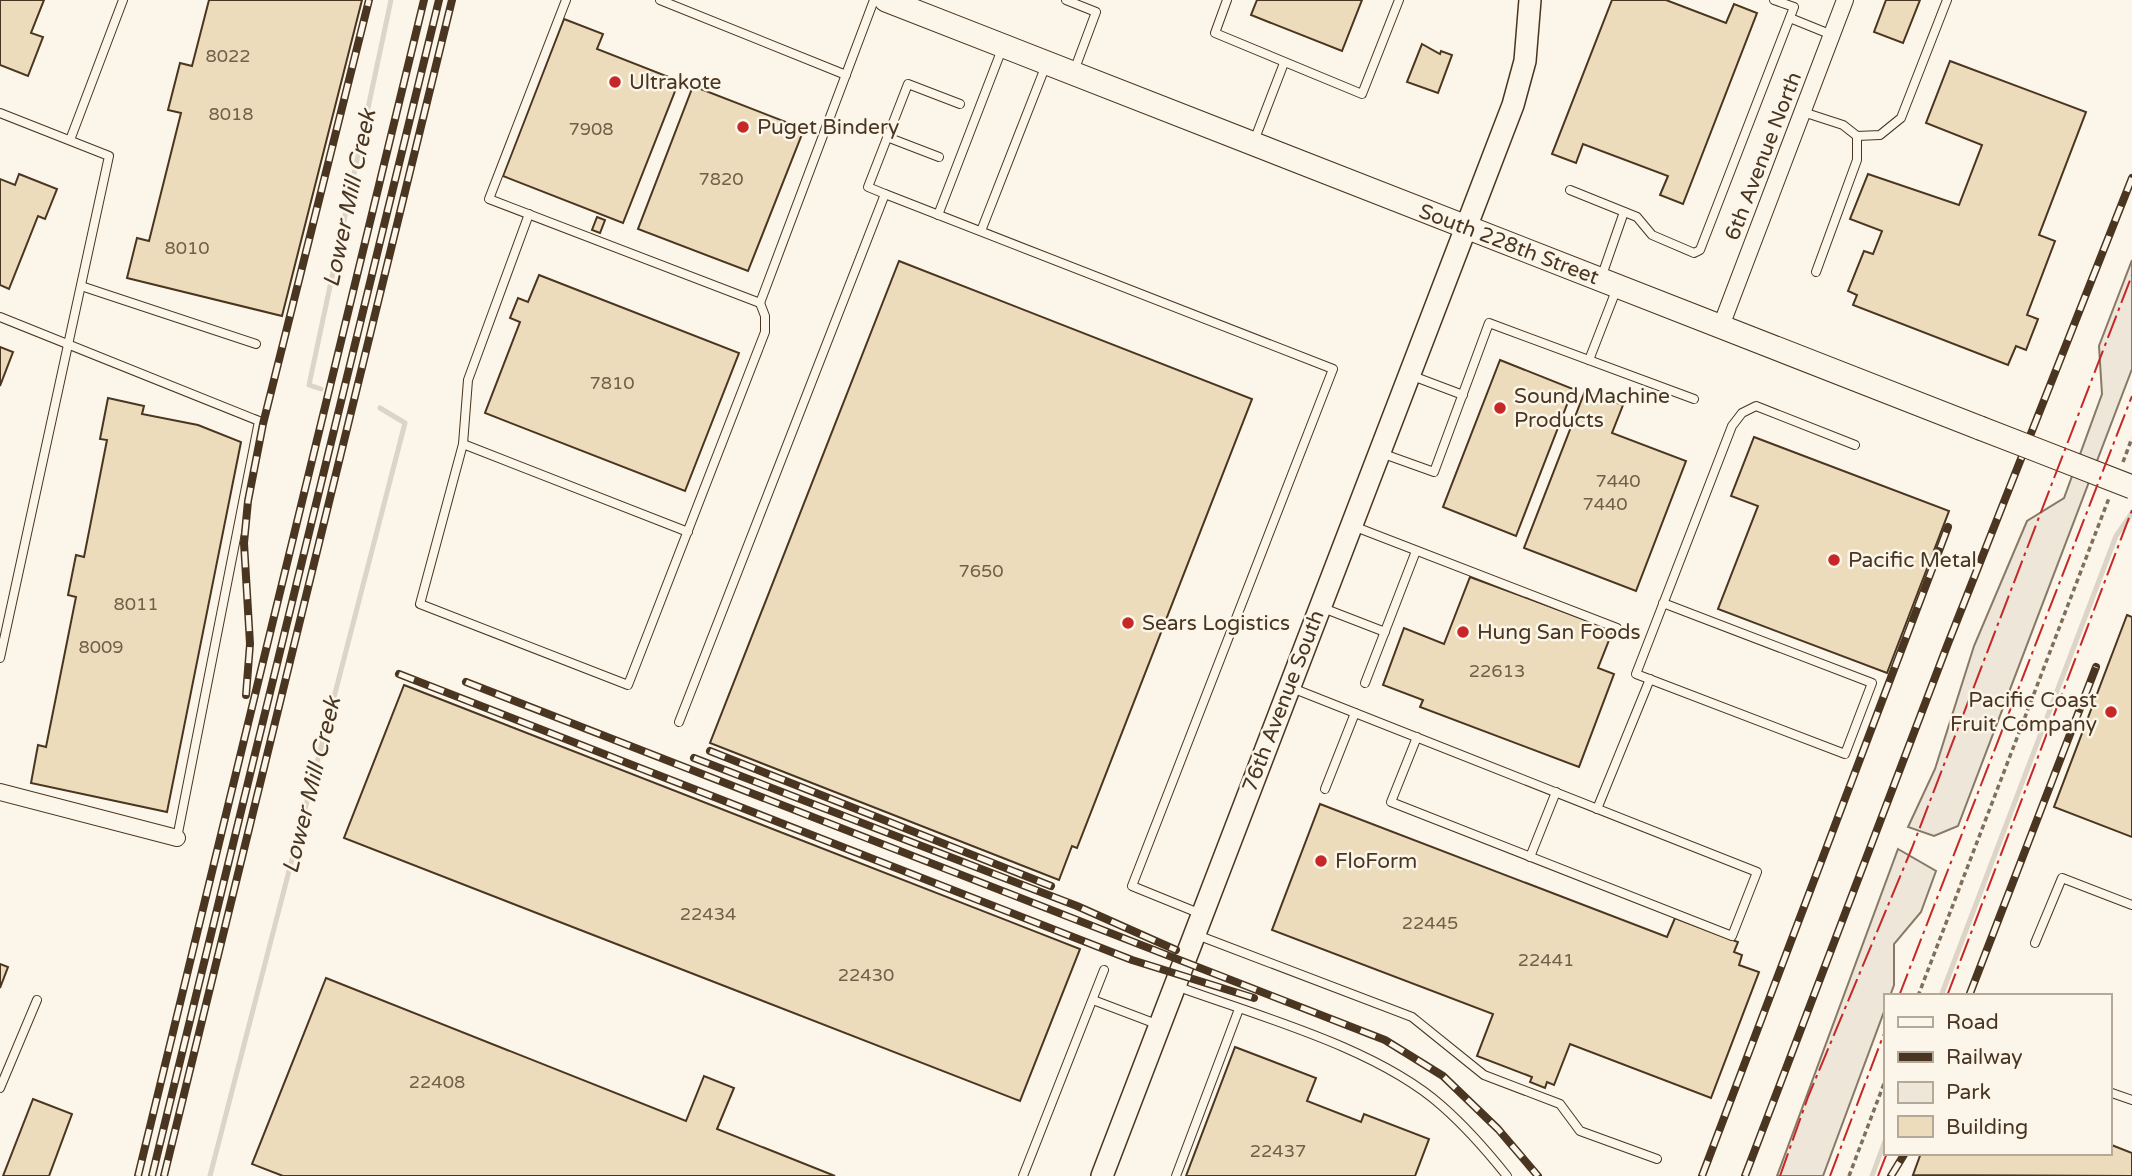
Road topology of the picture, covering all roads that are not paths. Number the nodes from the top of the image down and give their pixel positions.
1 (123, 0) edge
2 (566, 0) edge
3 (660, 0) edge
4 (874, 0) edge
5 (886, 0) edge
6 (1066, 0) edge
7 (1227, 0) edge
8 (1399, 0) edge
9 (1530, 0) edge
10 (1774, 0) edge
11 (1845, 0) edge
12 (1947, 0) edge
13 (918, 6) edge
14 (1790, 18) junction
15 (1832, 34) junction
16 (1004, 46) junction
17 (1046, 63) junction
18 (1284, 63) junction
19 (1073, 73) junction
20 (846, 75) junction
21 (960, 104) dead end
22 (1803, 111) junction
23 (0, 113) edge
24 (1857, 136) junction
25 (887, 137) junction
26 (70, 140) junction
27 (1253, 144) junction
28 (939, 157) dead end
29 (1570, 190) dead end
30 (885, 194) junction
31 (1624, 212) junction
32 (529, 214) junction
33 (938, 215) junction
34 (1465, 227) junction
35 (981, 231) junction
36 (1816, 272) dead end
37 (1609, 283) junction
38 (81, 286) junction
39 (760, 303) junction
40 (0, 317) edge
41 (1721, 326) junction
42 (68, 344) junction
43 (257, 344) dead end
44 (1589, 360) junction
45 (1408, 375) junction
46 (1463, 395) junction
47 (1694, 399) dead end
48 (463, 444) junction
49 (1855, 444) dead end
50 (1378, 452) junction
51 (2121, 482) edge
52 (1350, 525) junction
53 (688, 532) junction
54 (1416, 551) junction
55 (1663, 603) junction
56 (1319, 607) junction
57 (1616, 628) dead end
58 (1385, 632) junction
59 (0, 658) edge
60 (1650, 679) junction
61 (1366, 683) dead end
62 (1289, 687) junction
63 (1355, 713) junction
64 (680, 722) dead end
65 (1417, 737) junction
66 (1325, 789) dead end
67 (0, 792) edge
68 (1556, 792) junction
69 (1597, 808) junction
70 (177, 838) joint
71 (1530, 857) junction
72 (2132, 905) edge
73 (1198, 924) junction
74 (2035, 943) dead end
75 (1104, 970) dead end
76 (1174, 985) junction
77 (37, 1000) dead end
78 (1093, 1000) junction
79 (1239, 1009) junction
80 (1159, 1026) junction
81 (0, 1088) edge
82 (2111, 1092) edge
83 (2132, 1100) edge
84 (1657, 1159) dead end
85 (1023, 1176) edge
86 (1101, 1176) edge
87 (1176, 1176) edge
88 (1507, 1176) edge

1 - 26 lane
2 - 32 lane
3 - 20 lane
4 - 20 lane
5 - 13 main road, South 228th Street
6 - 19 lane
7 - 18 lane
8 - 18 lane
9 - 34 street, 76th Avenue South
10 - 14 lane
11 - 15 street, 6th Avenue North
12 - 24 lane
13 - 16 main road, South 228th Street
14 - 15 lane
14 - 31 lane
15 - 22 street, 6th Avenue North
16 - 17 main road, South 228th Street
16 - 33 lane
17 - 19 main road, South 228th Street
17 - 35 lane
18 - 27 lane
19 - 27 main road, South 228th Street
20 - 39 lane
21 - 25 lane
22 - 24 lane
22 - 41 street, 6th Avenue North
23 - 26 lane
24 - 36 lane
25 - 28 lane
25 - 30 lane
26 - 38 lane
27 - 34 main road, South 228th Street
29 - 31 lane
30 - 33 lane
30 - 64 lane
31 - 37 lane
32 - 39 lane
32 - 48 lane
33 - 35 lane
34 - 37 main road, South 228th Street
34 - 45 street, 76th Avenue South
35 - 73 lane
37 - 41 main road, South 228th Street
37 - 44 lane
38 - 42 lane
38 - 43 lane
39 - 53 lane
40 - 42 lane
41 - 51 main road, South 228th Street, bridge
42 - 59 lane
42 - 70 lane
44 - 46 lane
44 - 47 lane
45 - 46 lane
45 - 50 street, 76th Avenue South
46 - 50 lane
48 - 53 lane
48 - 53 lane
49 - 55 lane
50 - 52 street, 76th Avenue South
52 - 54 lane
52 - 56 street, 76th Avenue South
54 - 57 lane
54 - 58 lane
55 - 60 lane
55 - 60 lane
56 - 58 lane
56 - 62 street, 76th Avenue South
58 - 61 lane
60 - 69 lane
62 - 63 lane
62 - 73 street, 76th Avenue South
63 - 65 lane
63 - 66 lane
65 - 68 lane
65 - 71 lane
67 - 70 street
68 - 69 lane
68 - 71 lane
69 - 71 lane
72 - 74 lane
73 - 76 street, 76th Avenue South
73 - 84 lane
75 - 78 lane
76 - 79 lane
76 - 80 street, 76th Avenue South
77 - 81 lane
78 - 80 lane
78 - 85 lane
79 - 87 lane
79 - 88 lane
80 - 86 street, 76th Avenue South
82 - 83 lane

